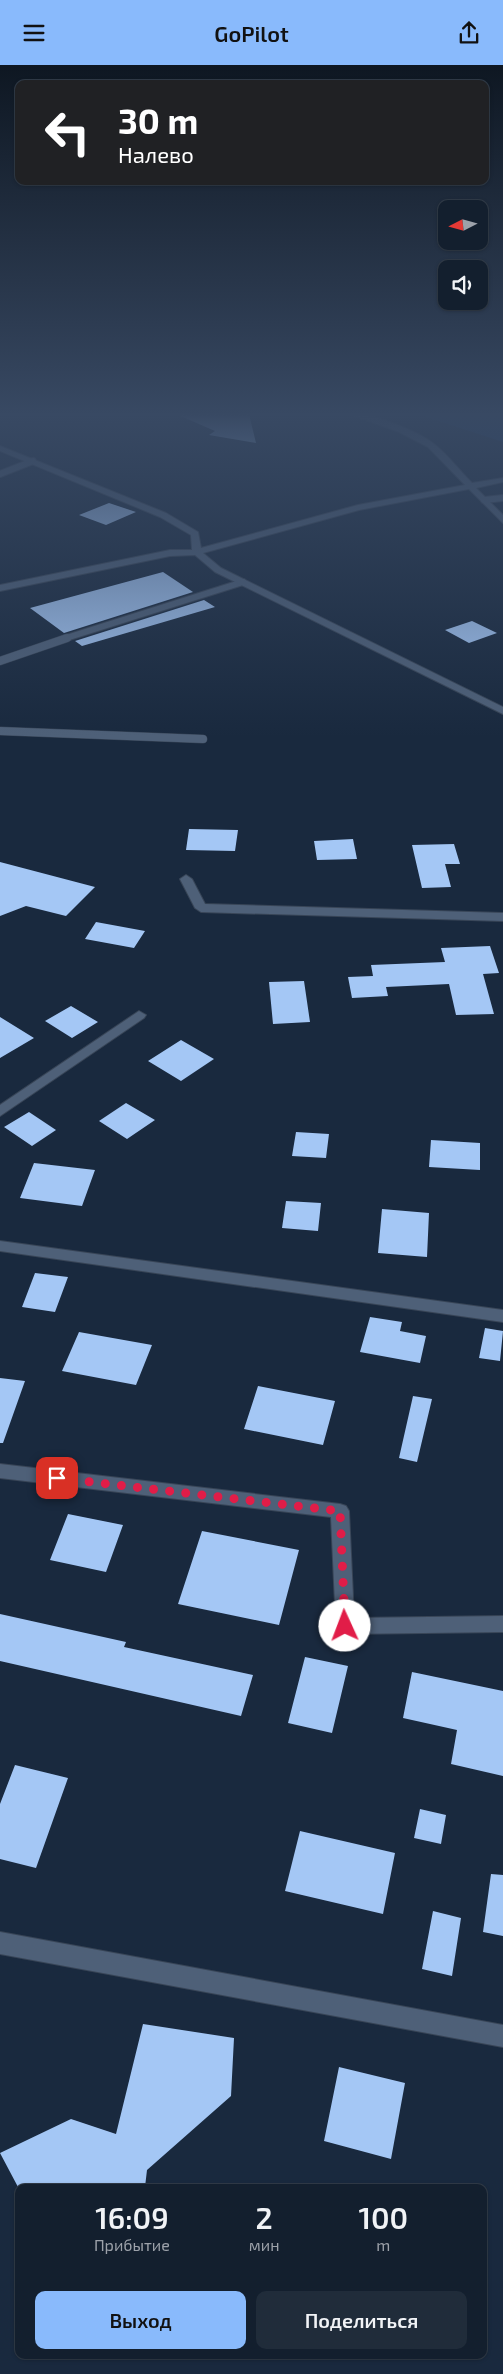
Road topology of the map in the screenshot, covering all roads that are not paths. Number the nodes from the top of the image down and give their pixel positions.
1 (175, 522) edge
2 (308, 522) edge
3 (197, 552) junction
4 (244, 582) junction
5 (0, 588) edge
6 (0, 661) edge
7 (503, 711) edge
8 (0, 731) edge
9 (203, 739) dead end
10 (186, 879) dead end
11 (503, 917) edge
12 (139, 1015) dead end
13 (0, 1112) edge
14 (0, 1246) edge
15 (503, 1316) edge
16 (0, 1471) edge
17 (503, 1624) edge
18 (0, 1943) edge
19 (503, 2036) edge

1 - 3 street
2 - 3 street
3 - 4 street
3 - 5 street
4 - 6 lane
4 - 7 street
8 - 9 lane
10 - 11 street
12 - 13 street
14 - 15 street
16 - 17 street
18 - 19 street

